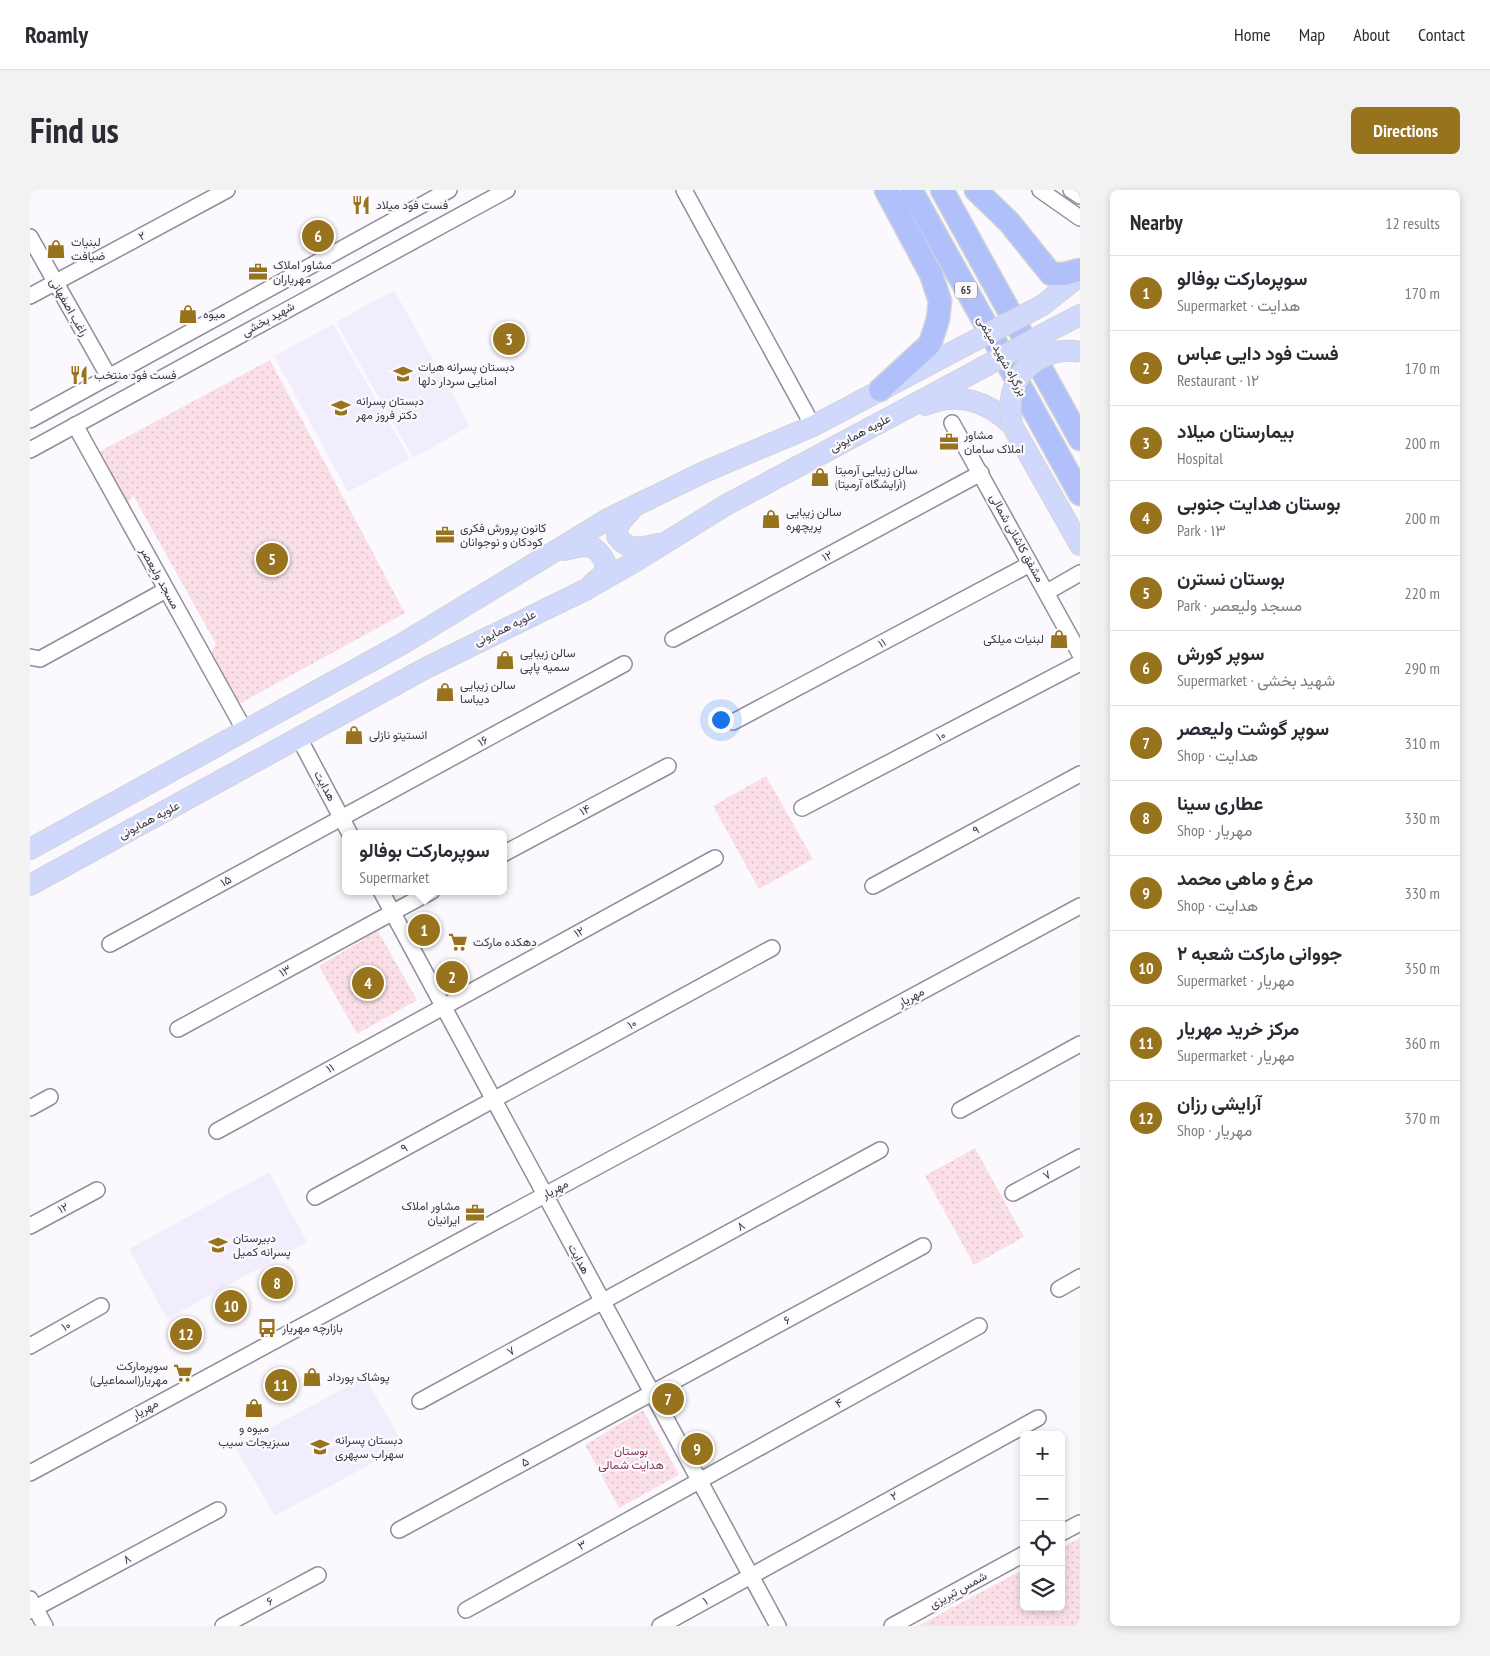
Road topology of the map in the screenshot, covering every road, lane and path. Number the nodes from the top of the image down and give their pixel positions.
1 (227, 190) edge
2 (449, 190) edge
3 (507, 190) edge
4 (684, 190) edge
5 (886, 190) edge
6 (911, 190) edge
7 (942, 190) edge
8 (976, 190) edge
9 (1040, 190) edge
10 (1071, 190) edge
11 (1080, 196) edge
12 (1080, 218) edge
13 (369, 234) junction
14 (30, 237) edge
15 (341, 249) junction
16 (382, 257) junction
17 (1080, 270) edge
18 (354, 272) junction
19 (1080, 275) edge
20 (56, 283) junction
21 (30, 296) edge
22 (1079, 315) edge
23 (1080, 352) edge
24 (109, 377) junction
25 (880, 390) junction
26 (890, 417) junction
27 (30, 420) edge
28 (952, 423) dead end
29 (75, 425) junction
30 (1012, 425) junction
31 (813, 426) junction
32 (1080, 439) edge
33 (30, 450) edge
34 (981, 473) junction
35 (1080, 494) edge
36 (640, 502) junction
37 (667, 542) junction
38 (1080, 545) edge
39 (550, 552) junction
40 (1030, 564) junction
41 (1080, 573) edge
42 (587, 589) junction
43 (166, 590) junction
44 (1047, 592) junction
45 (672, 639) dead end
46 (1080, 654) edge
47 (30, 657) edge
48 (1080, 663) edge
49 (624, 664) dead end
50 (733, 722) dead end
51 (245, 731) junction
52 (299, 738) junction
53 (668, 766) dead end
54 (1080, 774) edge
55 (802, 808) dead end
56 (342, 818) junction
57 (348, 830) edge
58 (30, 849) edge
59 (507, 852) edge
60 (715, 858) dead end
61 (30, 885) edge
62 (873, 886) dead end
63 (383, 895) edge
64 (424, 895) edge
65 (1080, 906) edge
66 (392, 912) junction
67 (110, 944) dead end
68 (772, 948) dead end
69 (442, 1006) junction
70 (178, 1029) dead end
71 (1080, 1044) edge
72 (50, 1097) dead end
73 (493, 1100) junction
74 (30, 1108) edge
75 (960, 1110) dead end
76 (217, 1131) dead end
77 (880, 1150) dead end
78 (1080, 1157) edge
79 (97, 1190) dead end
80 (1014, 1193) dead end
81 (544, 1195) junction
82 (315, 1197) dead end
83 (30, 1226) edge
84 (923, 1246) dead end
85 (1080, 1277) edge
86 (1058, 1289) dead end
87 (602, 1302) junction
88 (101, 1306) dead end
89 (979, 1326) dead end
90 (30, 1346) edge
91 (652, 1394) junction
92 (420, 1401) dead end
93 (1038, 1418) dead end
94 (30, 1473) edge
95 (698, 1480) junction
96 (218, 1510) dead end
97 (1080, 1523) edge
98 (399, 1530) dead end
99 (1065, 1531) edge
100 (1020, 1556) edge
101 (318, 1575) dead end
102 (750, 1575) junction
103 (32, 1606) edge
104 (466, 1610) dead end
105 (45, 1626) edge
106 (222, 1626) edge
107 (660, 1626) edge
108 (778, 1626) edge
109 (892, 1626) edge

1 - 20 street, ۲
2 - 13 street
3 - 16 street, شهید بخشی
4 - 31 street
5 - 25 highway
6 - 35 highway, بزرگراه شهید میثمی / 65
7 - 32 highway, 65
8 - 17 highway
9 - 12 street
10 - 11 street
13 - 15 street
13 - 16 street
14 - 20 street, راغب اصفهانی
15 - 18 street
15 - 24 street
16 - 18 street, شهید بخشی
18 - 29 street, شهید بخشی
19 - 25 main road, bridge
20 - 21 street
20 - 24 street, راغب اصفهانی
22 - 26 main road, علویه همایونی, bridge
23 - 30 main road, bridge
24 - 27 street
25 - 31 main road
26 - 30 main road
26 - 37 main road, علویه همایونی
28 - 34 street, مشفق کاشانی شمالی
29 - 33 street, شهید بخشی
29 - 43 street, مسجد ولیعصر
30 - 38 main road
31 - 36 main road
34 - 40 street, مشفق کاشانی شمالی
34 - 45 street, ۱۲
36 - 37 main road
36 - 39 main road
37 - 42 main road, علویه همایونی
39 - 42 main road
39 - 51 main road
40 - 44 street, مشفق کاشانی شمالی
40 - 50 street, ۱۱
41 - 44 street
42 - 52 main road, علویه همایونی
43 - 47 street
43 - 51 street, مسجد ولیعصر
44 - 46 street, مشفق کاشانی شمالی
48 - 55 street, ۱۰
49 - 56 street, ۱۶
51 - 58 main road
52 - 56 street, هدایت
52 - 61 main road, علویه همایونی
53 - 59 street, ۱۴
54 - 62 street, ۹
56 - 57 street, هدایت
56 - 67 street, ۱۵
60 - 69 street, ۱۲
63 - 66 street, هدایت
64 - 66 street
65 - 81 street, مهریار
66 - 69 street, هدایت
66 - 70 street, ۱۳
68 - 73 street, ۱۰
69 - 73 street, هدایت
69 - 76 street, ۱۱
71 - 75 street
72 - 74 street
73 - 81 street, هدایت
73 - 82 street, ۹
77 - 87 street, ۸
78 - 80 street, ۷
79 - 83 street, ۱۲
81 - 87 street, هدایت
81 - 94 street, مهریار
84 - 91 street, ۶
85 - 86 street
87 - 91 street, هدایت
87 - 92 street, ۷
88 - 90 street, ۱۰
89 - 95 street, ۴
91 - 95 street, هدایت
91 - 98 street, ۵
93 - 102 street, ۲
95 - 102 street, هدایت
95 - 104 street, ۳
96 - 103 street, ۸
97 - 99 street
100 - 109 street, شمس تبریزی
101 - 106 street, ۶
102 - 107 street, ۱
102 - 108 street, هدایت
103 - 105 street

